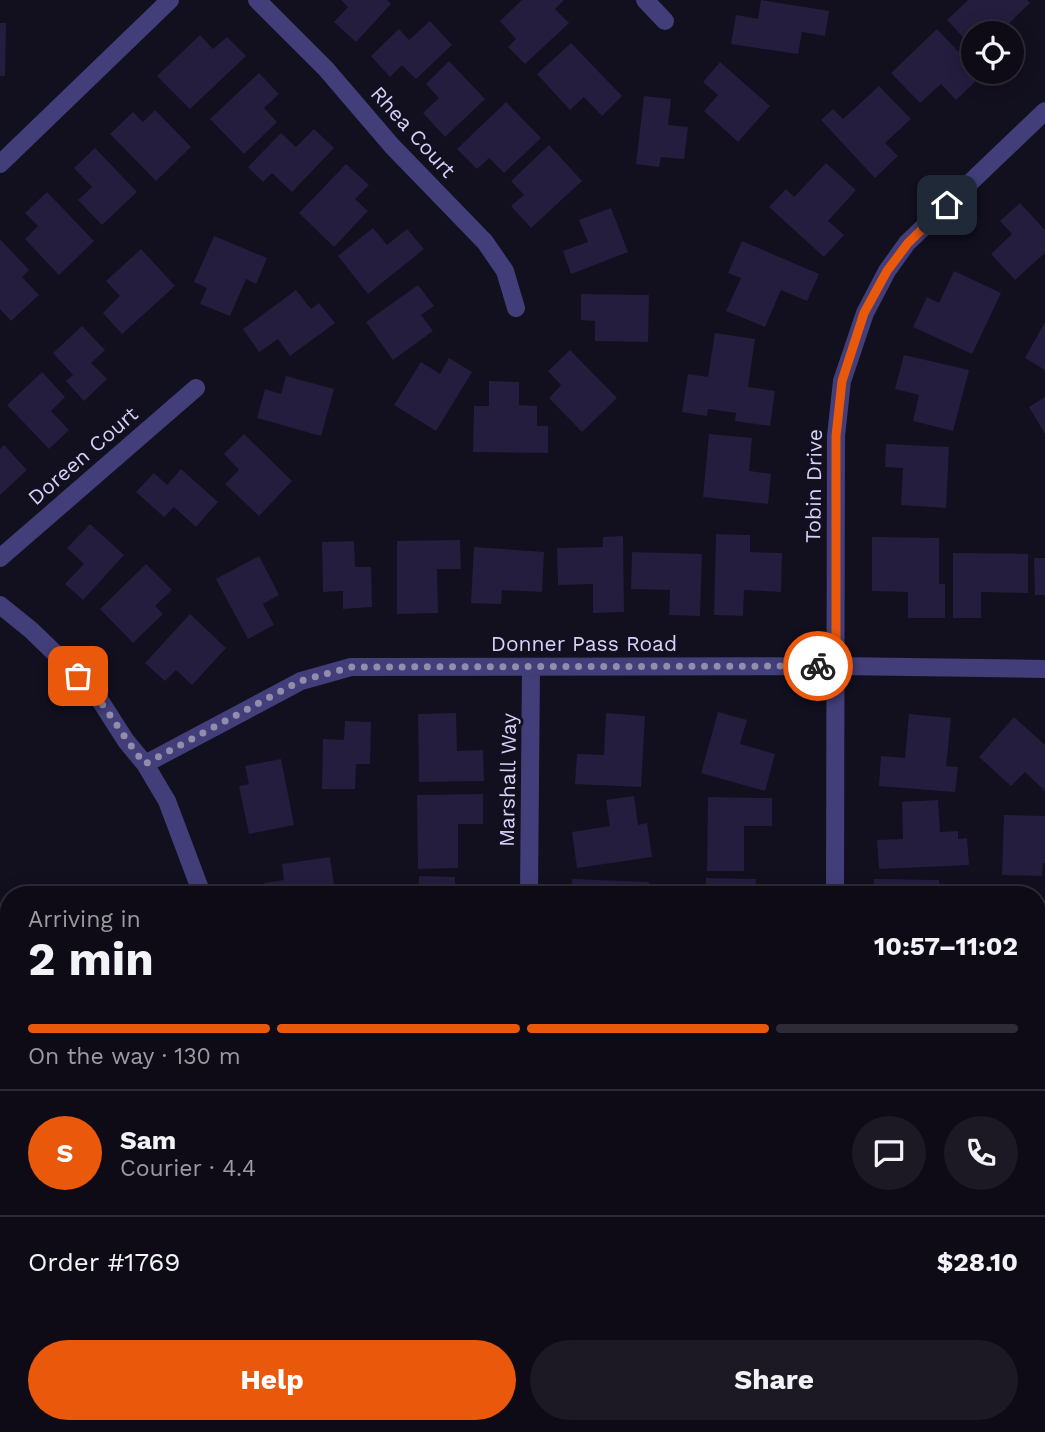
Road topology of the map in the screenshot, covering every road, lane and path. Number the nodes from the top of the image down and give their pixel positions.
1 (170, 0) edge
2 (257, 0) edge
3 (645, 0) edge
4 (665, 21) dead end
5 (1045, 111) edge
6 (0, 164) edge
7 (516, 308) dead end
8 (196, 388) dead end
9 (0, 558) edge
10 (0, 605) edge
11 (836, 666) junction
12 (531, 667) junction
13 (1045, 669) edge
14 (145, 764) junction
15 (199, 886) edge
16 (529, 886) edge
17 (835, 886) edge

1 - 6 street
2 - 7 street, Rhea Court
3 - 4 street
5 - 11 street, Tobin Drive
8 - 9 street, Doreen Court
10 - 14 street
11 - 12 street, Donner Pass Road
11 - 13 street, Donner Pass Road
11 - 17 street, Tobin Drive
12 - 14 street, Donner Pass Road
12 - 16 street, Marshall Way
14 - 15 street

